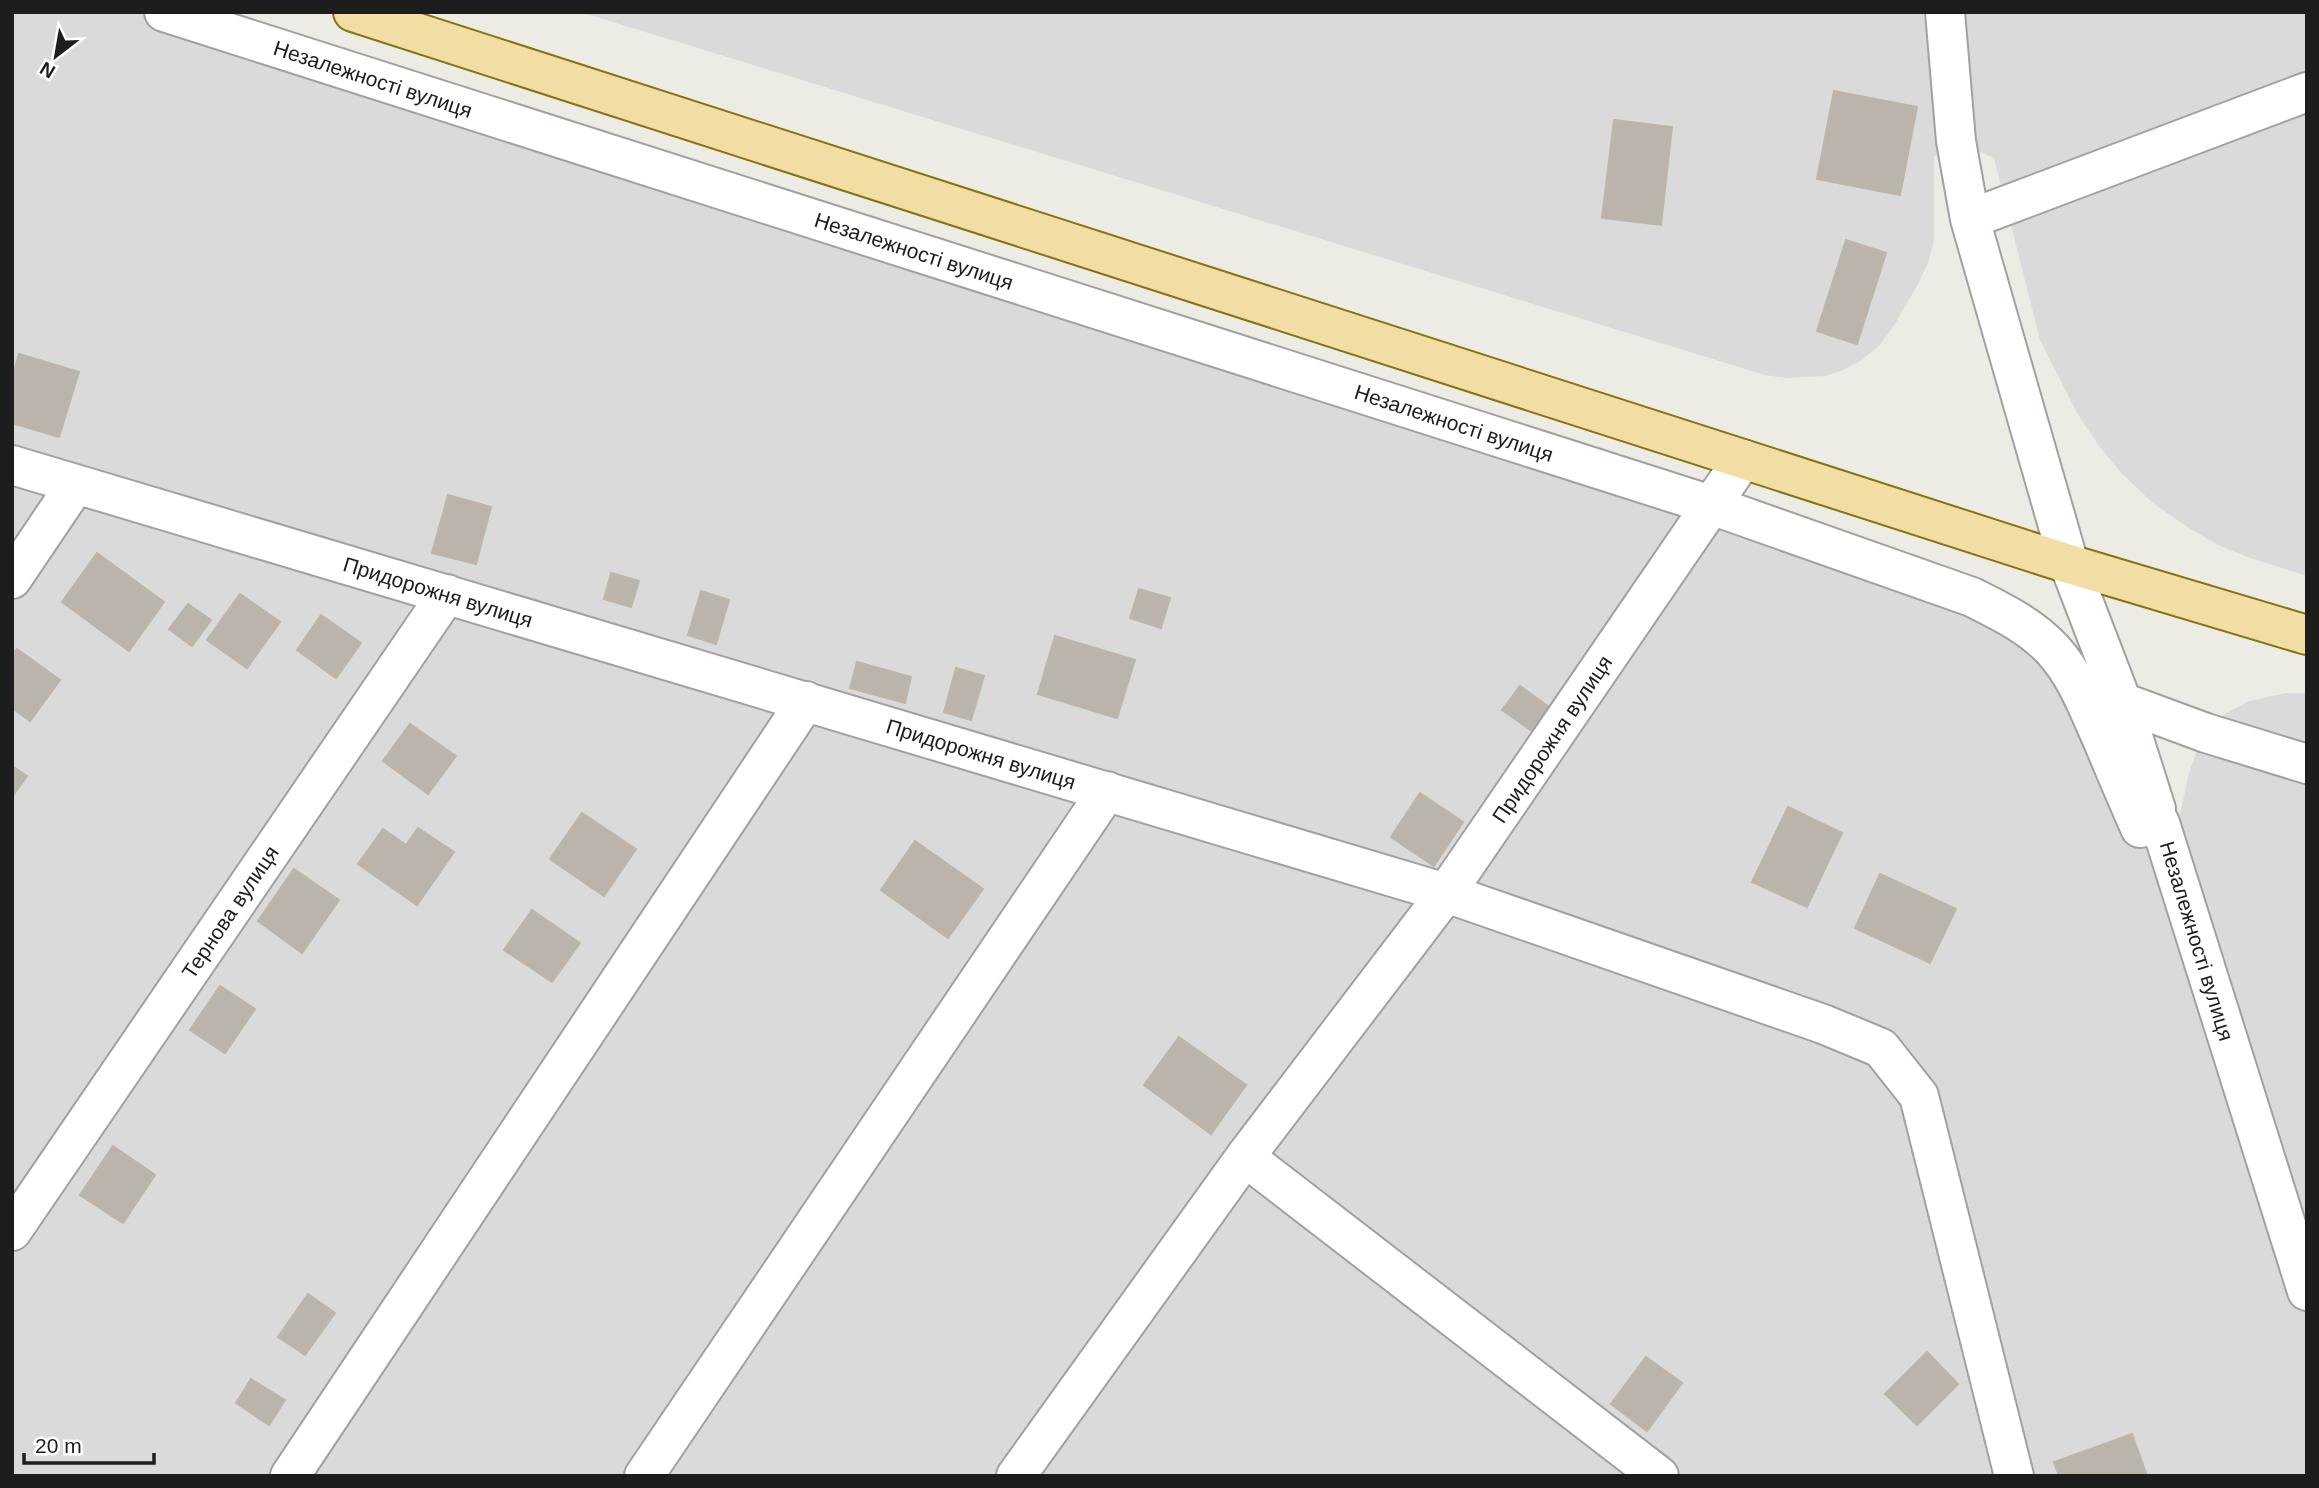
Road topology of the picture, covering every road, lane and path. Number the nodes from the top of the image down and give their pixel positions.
1 (164, 12) edge
2 (353, 12) edge
3 (1945, 12) edge
4 (2307, 92) edge
5 (1970, 219) junction
6 (1743, 458) junction
7 (12, 465) edge
8 (76, 484) junction
9 (1711, 505) junction
10 (2069, 564) junction
11 (12, 579) edge
12 (447, 594) junction
13 (2307, 635) edge
14 (806, 701) junction
15 (2122, 702) junction
16 (2307, 764) edge
17 (1107, 791) junction
18 (2160, 823) junction
19 (1446, 892) junction
20 (1245, 1157) junction
21 (12, 1231) edge
22 (2307, 1291) edge
23 (290, 1476) edge
24 (644, 1476) edge
25 (1016, 1476) edge
26 (1660, 1476) edge
27 (2014, 1476) edge

1 - 9 street, Незалежності вулиця
2 - 6 main road
3 - 5 street
4 - 5 street
5 - 10 street
6 - 9 street, Придорожня вулиця
6 - 10 main road
7 - 8 street, Придорожня вулиця
8 - 11 street
8 - 12 street, Придорожня вулиця
9 - 18 street, Незалежності вулиця
9 - 19 street, Придорожня вулиця
10 - 13 main road
10 - 15 street
12 - 14 street, Придорожня вулиця
12 - 21 street, Тернова вулиця
14 - 17 street, Придорожня вулиця
14 - 23 street
15 - 16 street
15 - 18 street
17 - 19 street, Придорожня вулиця
17 - 24 street
18 - 22 street, Незалежності вулиця
19 - 20 street
19 - 27 street
20 - 25 street
20 - 26 street

